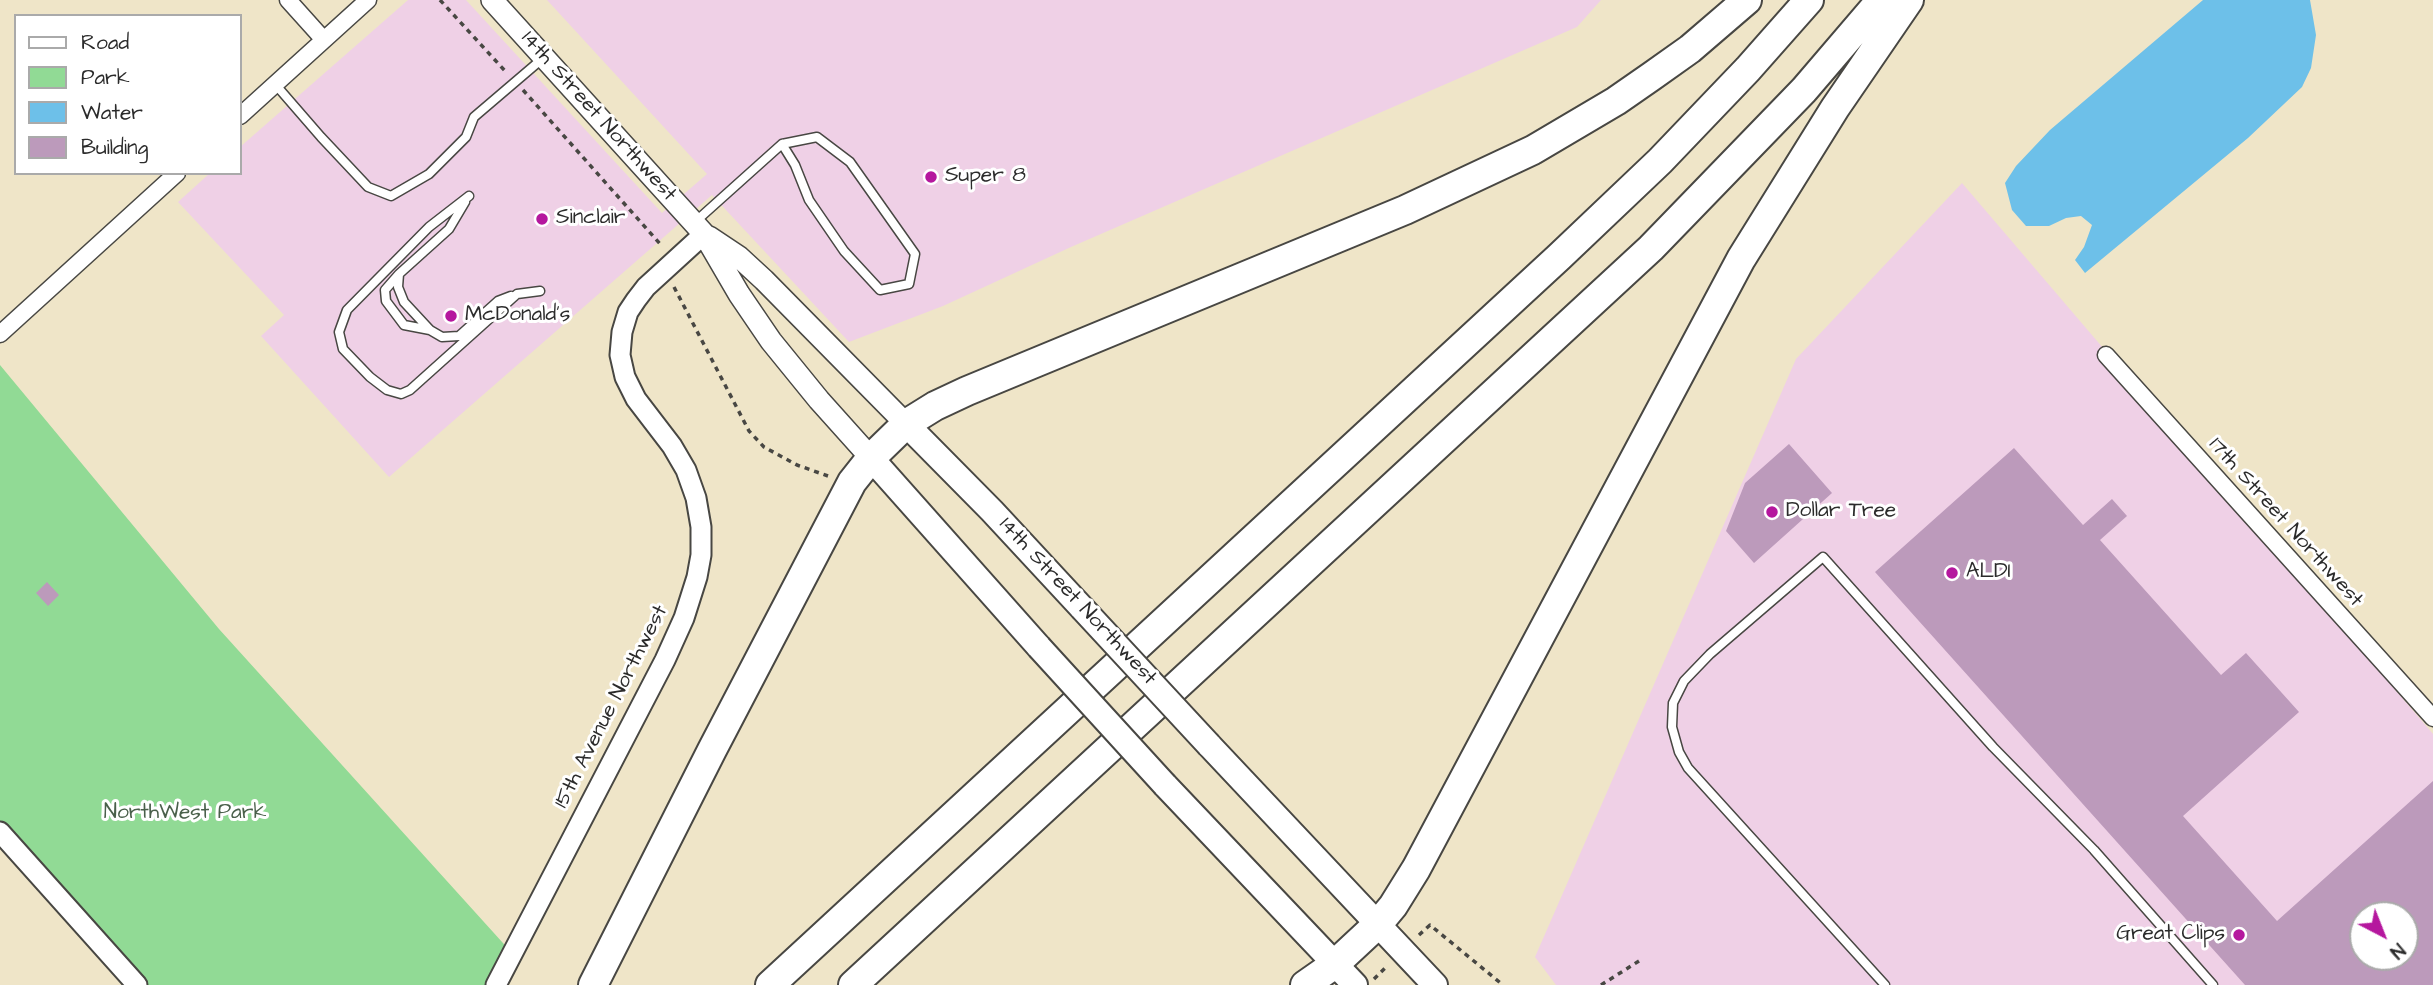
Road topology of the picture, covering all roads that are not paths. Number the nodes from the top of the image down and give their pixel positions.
1 (288, 0) edge
2 (368, 0) edge
3 (492, 0) edge
4 (1747, 0) edge
5 (1809, 0) edge
6 (1881, 0) edge
7 (1909, 0) edge
8 (324, 40) junction
9 (544, 57) junction
10 (275, 84) junction
11 (242, 114) edge
12 (782, 144) junction
13 (175, 175) edge
14 (700, 228) junction
15 (399, 274) junction
16 (541, 291) dead end
17 (517, 293) junction
18 (430, 330) junction
19 (0, 334) edge
20 (2106, 355) dead end
21 (906, 424) junction
22 (871, 458) junction
23 (2433, 718) edge
24 (0, 832) edge
25 (1378, 924) junction
26 (1335, 964) junction
27 (137, 985) edge
28 (495, 985) edge
29 (593, 985) edge
30 (770, 985) edge
31 (853, 985) edge
32 (1305, 985) edge
33 (1355, 985) edge
34 (1435, 985) edge
35 (1885, 985) edge
36 (2213, 985) edge

1 - 8 street
2 - 8 street
3 - 9 main road, 14th Street Northwest
4 - 21 highway
5 - 30 highway
6 - 31 highway
7 - 25 highway
8 - 10 street
9 - 10 lane
9 - 14 main road, 14th Street Northwest
10 - 11 street
12 - 12 lane
12 - 14 lane
13 - 19 street
14 - 21 main road, 14th Street Northwest
14 - 22 main road, 14th Street Northwest
14 - 28 street, 15th Avenue Northwest
15 - 17 lane
15 - 18 lane
15 - 18 lane
16 - 17 lane
17 - 18 lane
20 - 23 street, 17th Street Northwest
21 - 22 highway
21 - 25 main road, 14th Street Northwest, bridge
22 - 26 main road, 14th Street Northwest, bridge
22 - 29 highway
24 - 27 street
25 - 26 highway
25 - 34 main road, 14th Street Northwest
26 - 32 highway
26 - 33 main road, 14th Street Northwest
35 - 36 lane

